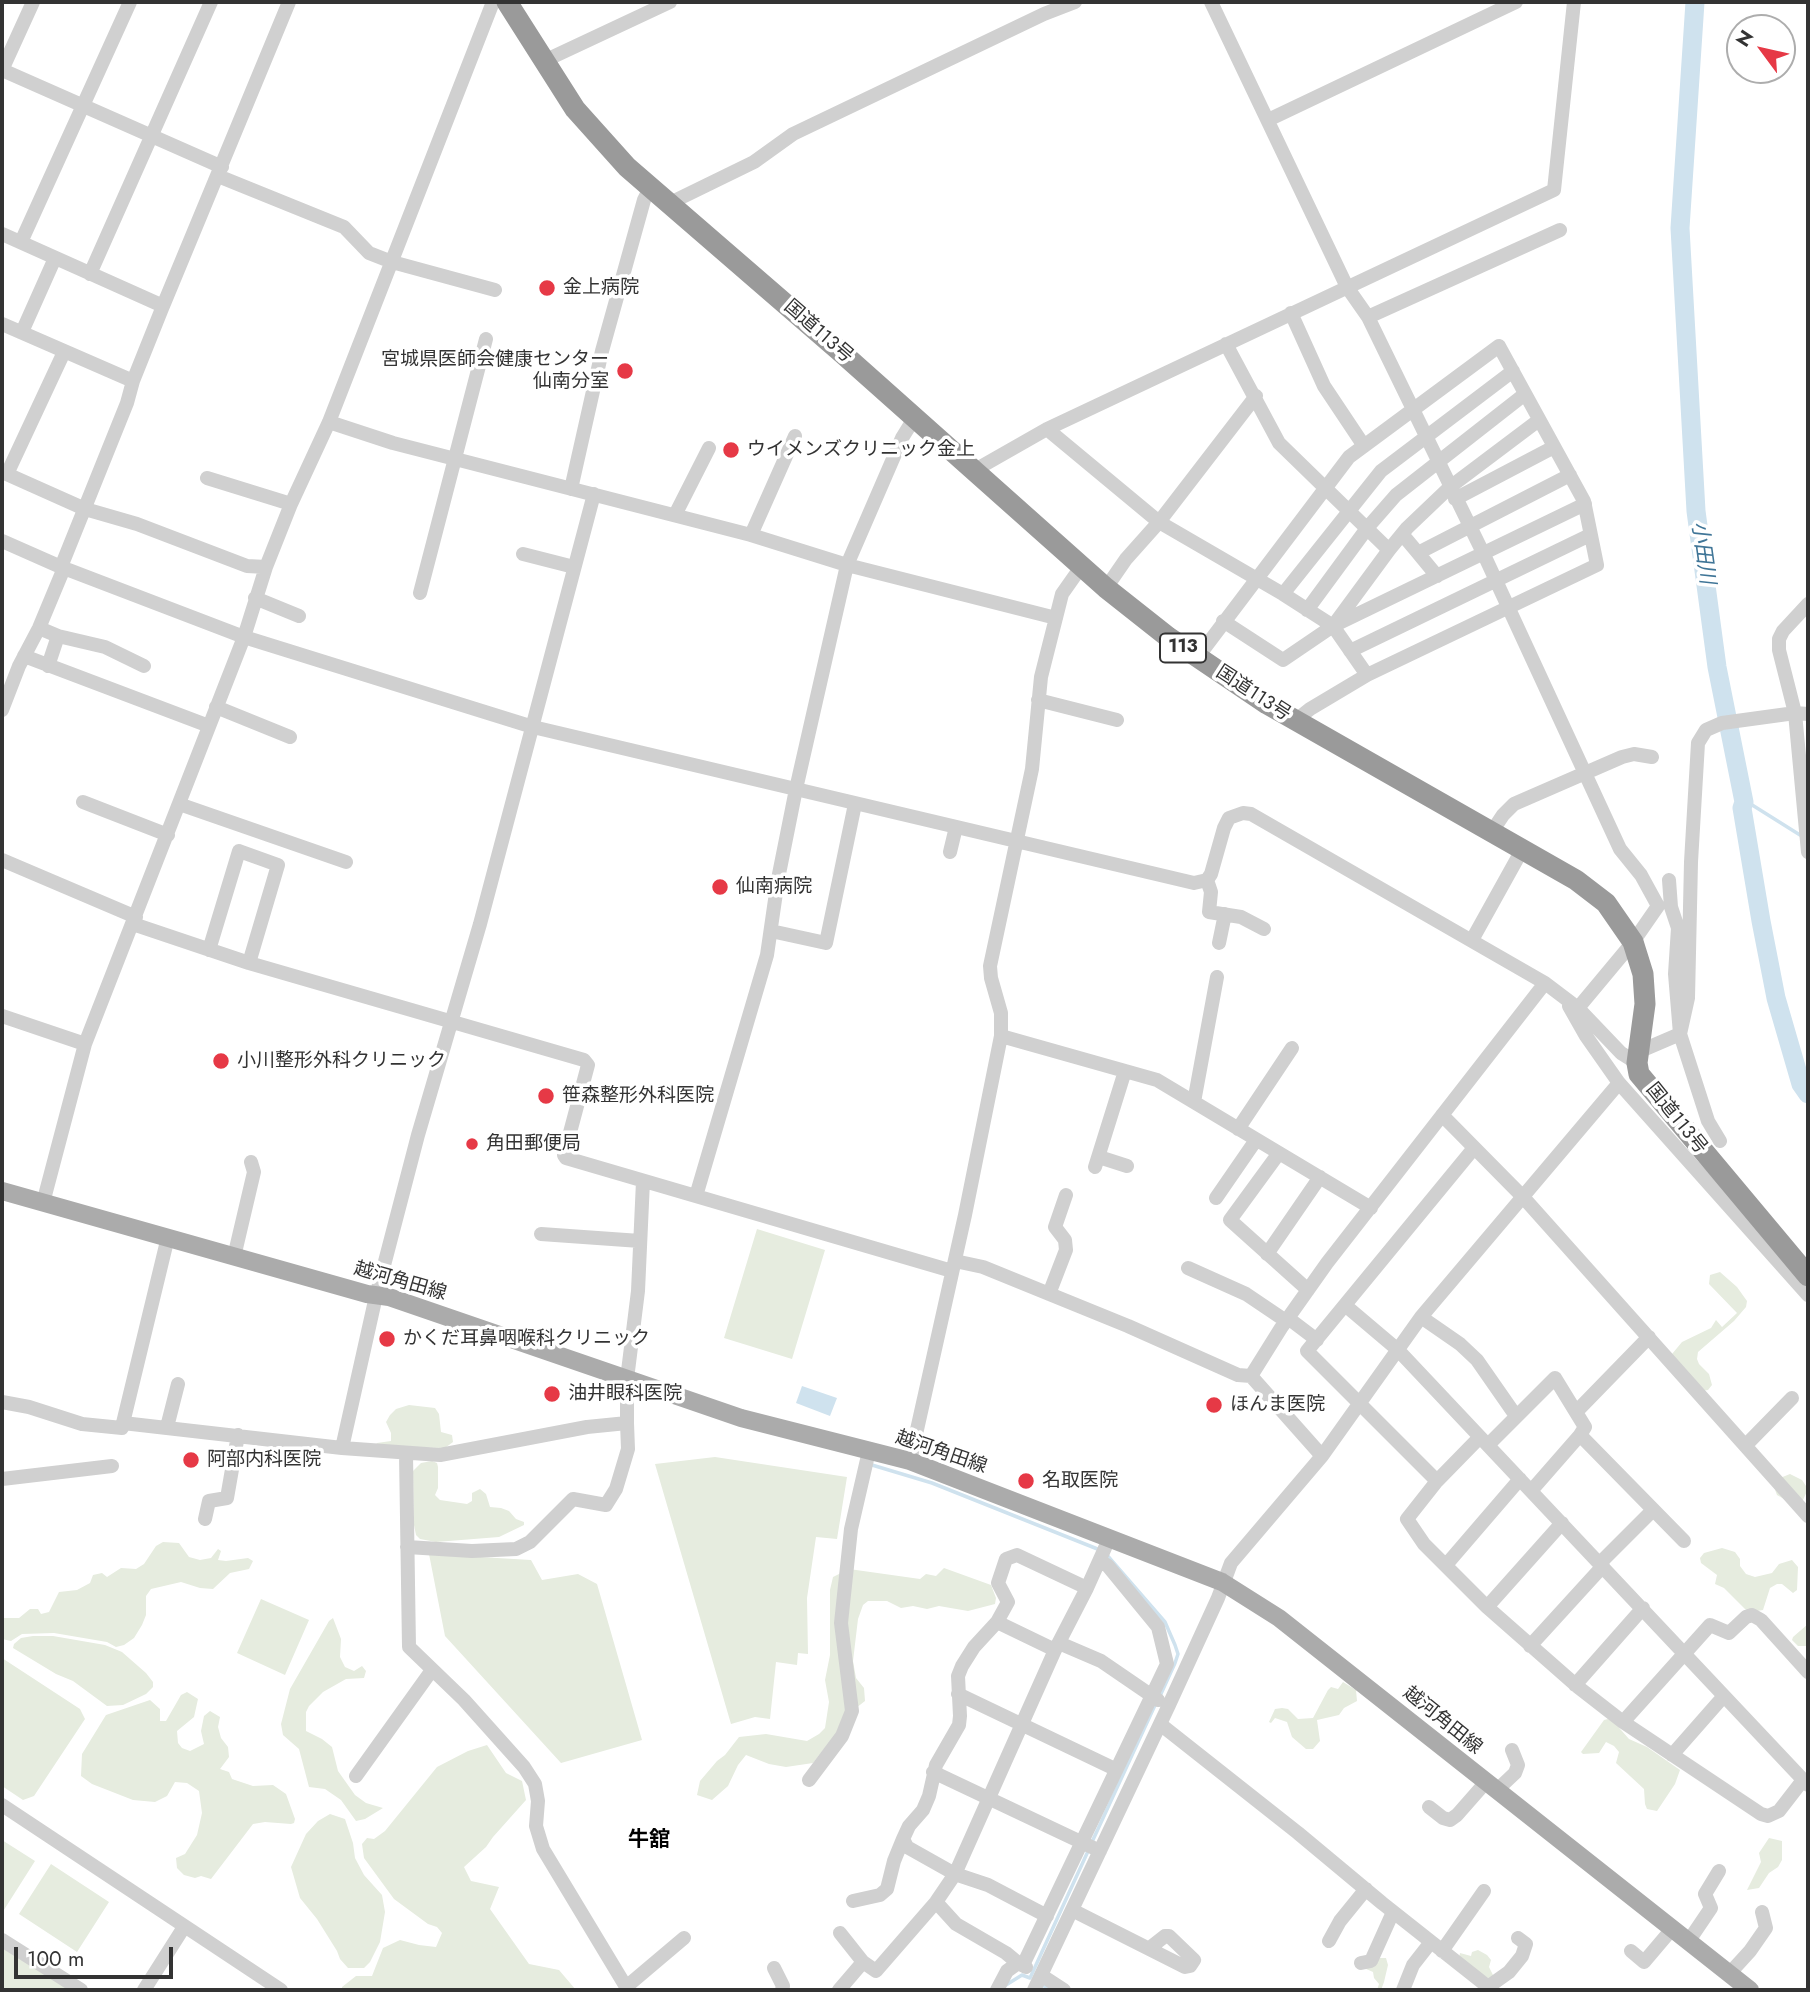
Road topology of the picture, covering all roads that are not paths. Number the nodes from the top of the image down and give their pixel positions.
1 (33, 2) edge
2 (130, 2) edge
3 (211, 2) edge
4 (289, 2) edge
5 (493, 2) edge
6 (507, 2) edge
7 (670, 2) edge
8 (1075, 2) edge
9 (1210, 2) edge
10 (1516, 2) edge
11 (1574, 2) edge
12 (544, 61) junction
13 (2, 70) edge
14 (81, 105) junction
15 (1268, 120) junction
16 (152, 137) junction
17 (220, 171) junction
18 (650, 188) junction
19 (668, 204) junction
20 (1560, 230) dead end
21 (2, 234) edge
22 (21, 242) junction
23 (55, 258) junction
24 (392, 262) junction
25 (90, 274) junction
26 (1348, 287) junction
27 (495, 290) dead end
28 (163, 306) junction
29 (1292, 313) junction
30 (1368, 317) junction
31 (2, 324) edge
32 (22, 332) junction
33 (486, 339) dead end
34 (1226, 344) junction
35 (64, 352) junction
36 (1513, 371) junction
37 (133, 381) junction
38 (1525, 394) junction
39 (1256, 396) junction
40 (1413, 412) junction
41 (915, 417) junction
42 (1539, 419) junction
43 (329, 422) junction
44 (1047, 429) junction
45 (795, 436) dead end
46 (1426, 438) junction
47 (1364, 446) junction
48 (1554, 447) junction
49 (709, 448) dead end
50 (455, 459) junction
51 (1437, 462) junction
52 (975, 470) junction
53 (4, 473) edge
54 (1570, 475) junction
55 (207, 478) dead end
56 (1326, 486) junction
57 (571, 489) junction
58 (1453, 493) junction
59 (594, 494) junction
60 (291, 503) junction
61 (1584, 504) junction
62 (85, 509) junction
63 (1349, 509) junction
64 (675, 515) junction
65 (1159, 522) junction
66 (1469, 526) junction
67 (1368, 527) junction
68 (1402, 534) junction
69 (1590, 535) junction
70 (751, 536) junction
71 (2, 541) edge
72 (1389, 550) junction
73 (1418, 553) junction
74 (1483, 553) junction
75 (523, 554) dead end
76 (847, 565) junction
77 (266, 567) junction
78 (574, 567) junction
79 (1081, 567) junction
80 (62, 568) junction
81 (1437, 576) junction
82 (1256, 580) junction
83 (1496, 581) junction
84 (1106, 588) junction
85 (419, 593) dead end
86 (1283, 594) junction
87 (255, 598) junction
88 (1808, 604) edge
89 (1509, 608) junction
90 (1307, 610) junction
91 (299, 616) dead end
92 (1056, 618) junction
93 (1223, 621) junction
94 (1333, 626) junction
95 (39, 628) junction
96 (58, 636) junction
97 (244, 637) junction
98 (1350, 651) junction
99 (24, 656) junction
100 (1197, 658) junction
101 (48, 666) junction
102 (144, 666) dead end
103 (1367, 675) junction
104 (1038, 700) junction
105 (216, 707) junction
106 (2, 710) edge
107 (1802, 713) edge
108 (1117, 720) dead end
109 (1295, 722) junction
110 (209, 726) junction
111 (533, 727) junction
112 (290, 737) dead end
113 (1652, 757) dead end
114 (1584, 774) junction
115 (796, 789) junction
116 (83, 802) dead end
117 (179, 804) junction
118 (855, 804) junction
119 (956, 827) junction
120 (1491, 833) junction
121 (168, 835) junction
122 (1015, 841) junction
123 (1522, 850) junction
124 (950, 852) dead end
125 (1808, 852) edge
126 (2, 860) edge
127 (346, 862) dead end
128 (1207, 880) junction
129 (1670, 880) dead end
130 (1225, 915) junction
131 (134, 920) junction
132 (1264, 929) dead end
133 (771, 931) junction
134 (1472, 940) junction
135 (1633, 942) junction
136 (1219, 943) dead end
137 (209, 950) junction
138 (249, 963) junction
139 (1217, 977) dead end
140 (1545, 983) junction
141 (1565, 999) junction
142 (1578, 1008) junction
143 (2, 1018) edge
144 (451, 1022) junction
145 (1681, 1034) junction
146 (1001, 1036) junction
147 (85, 1044) junction
148 (1292, 1048) dead end
149 (1638, 1057) junction
150 (1125, 1071) junction
151 (1619, 1083) junction
152 (1194, 1102) junction
153 (1442, 1115) junction
154 (1238, 1129) junction
155 (1256, 1140) junction
156 (1720, 1141) dead end
157 (1474, 1148) junction
158 (1279, 1153) junction
159 (251, 1163) dead end
160 (1127, 1166) dead end
161 (1320, 1178) junction
162 (643, 1181) junction
163 (2, 1191) edge
164 (1066, 1195) dead end
165 (696, 1196) junction
166 (1523, 1197) junction
167 (1216, 1198) dead end
168 (43, 1203) junction
169 (1371, 1208) junction
170 (541, 1234) dead end
171 (168, 1237) junction
172 (640, 1241) junction
173 (1267, 1254) junction
174 (234, 1257) junction
175 (953, 1266) junction
176 (1188, 1268) dead end
177 (1808, 1276) edge
178 (1308, 1290) junction
179 (1049, 1294) junction
180 (1808, 1295) edge
181 (376, 1296) junction
182 (1346, 1306) junction
183 (1421, 1317) junction
184 (1287, 1319) junction
185 (1649, 1337) junction
186 (1317, 1340) junction
187 (1398, 1350) junction
188 (1251, 1376) junction
189 (627, 1379) junction
190 (178, 1384) dead end
191 (1792, 1398) dead end
192 (2, 1402) edge
193 (1360, 1402) junction
194 (1577, 1411) junction
195 (1516, 1416) junction
196 (627, 1423) junction
197 (167, 1427) junction
198 (122, 1428) dead end
199 (1580, 1434) junction
200 (238, 1435) junction
201 (1484, 1441) junction
202 (1746, 1445) junction
203 (342, 1448) junction
204 (869, 1451) junction
205 (405, 1454) junction
206 (1322, 1457) junction
207 (910, 1461) junction
208 (111, 1466) dead end
209 (2, 1479) edge
210 (1520, 1479) junction
211 (1437, 1481) junction
212 (1531, 1491) junction
213 (1653, 1510) junction
214 (1808, 1516) edge
215 (205, 1519) dead end
216 (1562, 1523) junction
217 (1109, 1539) junction
218 (1684, 1541) dead end
219 (407, 1547) junction
220 (1100, 1561) junction
221 (1601, 1564) junction
222 (1446, 1565) junction
223 (1222, 1582) junction
224 (1087, 1588) junction
225 (1486, 1607) junction
226 (1643, 1608) junction
227 (997, 1622) junction
228 (1057, 1646) junction
229 (1530, 1646) junction
230 (1686, 1653) junction
231 (432, 1670) junction
232 (1808, 1672) edge
233 (1575, 1685) junction
234 (958, 1694) junction
235 (1151, 1697) junction
236 (1723, 1697) junction
237 (1169, 1705) junction
238 (1623, 1722) junction
239 (1022, 1724) junction
240 (1160, 1724) junction
241 (1512, 1750) dead end
242 (1672, 1755) junction
243 (1115, 1769) junction
244 (933, 1772) junction
245 (356, 1776) dead end
246 (1805, 1778) edge
247 (809, 1780) dead end
248 (1491, 1786) junction
249 (989, 1797) junction
250 (2, 1805) edge
251 (1429, 1807) dead end
252 (903, 1839) junction
253 (1082, 1842) junction
254 (1100, 1851) junction
255 (1719, 1871) dead end
256 (956, 1874) junction
257 (1366, 1889) junction
258 (1484, 1891) dead end
259 (853, 1901) dead end
260 (936, 1902) junction
261 (1072, 1910) junction
262 (1393, 1912) junction
263 (1762, 1912) dead end
264 (1047, 1916) junction
265 (184, 1927) junction
266 (1672, 1929) junction
267 (840, 1933) dead end
268 (684, 1938) dead end
269 (1518, 1938) dead end
270 (2, 1940) edge
271 (1329, 1941) dead end
272 (1688, 1942) junction
273 (1436, 1946) junction
274 (1150, 1947) dead end
275 (1631, 1951) dead end
276 (863, 1962) junction
277 (1361, 1963) dead end
278 (1021, 1964) junction
279 (774, 1968) dead end
280 (1042, 1974) junction
281 (1729, 1974) junction
282 (627, 1989) edge
283 (1490, 1989) edge
284 (81, 1990) edge
285 (144, 1990) edge
286 (281, 1990) edge
287 (782, 1990) edge
288 (839, 1990) edge
289 (997, 1990) edge
290 (1034, 1990) edge
291 (1064, 1990) edge
292 (1402, 1990) edge
293 (1750, 1990) edge

1 - 13 street
2 - 14 street
3 - 16 street
4 - 17 street
5 - 24 street
6 - 12 highway, 国道113号 / 113
7 - 12 street
8 - 19 street
9 - 15 street
10 - 15 street
11 - 26 street
12 - 18 highway, 国道113号 / 113
13 - 14 street
14 - 16 street
14 - 22 street
15 - 26 street
16 - 17 street
16 - 25 street
17 - 24 street
17 - 28 street
18 - 19 highway, 国道113号 / 113
18 - 57 street
19 - 41 highway, 国道113号 / 113
20 - 30 street
21 - 22 street
22 - 23 street
23 - 25 street
23 - 32 street
24 - 27 street
24 - 43 street
25 - 28 street
26 - 29 street
26 - 30 street
28 - 37 street
29 - 34 street
29 - 47 street
30 - 40 street
31 - 32 street
32 - 35 street
33 - 50 street
34 - 39 street
34 - 44 street
35 - 37 street
35 - 53 street
36 - 38 street
36 - 40 street
36 - 46 street
37 - 62 street
38 - 42 street
38 - 51 street
39 - 56 street
39 - 65 street
40 - 46 street
40 - 47 street
41 - 52 highway, 国道113号 / 113
41 - 76 street
42 - 48 street
42 - 58 street
43 - 50 street
43 - 60 street
44 - 52 street
44 - 65 street
45 - 70 street
46 - 51 street
46 - 63 street
47 - 56 street
48 - 54 street
48 - 58 street
49 - 64 street
50 - 57 street
50 - 85 street
51 - 58 street
51 - 67 street
52 - 79 highway, 国道113号 / 113
53 - 62 street
54 - 61 street
54 - 66 street
55 - 60 street
56 - 63 street
56 - 82 street
57 - 59 street
58 - 66 street
58 - 68 street
59 - 64 street
59 - 78 street
60 - 77 street
61 - 69 street
61 - 74 street
62 - 77 street
62 - 80 street
63 - 67 street
63 - 86 street
64 - 70 street
65 - 82 street
65 - 84 street
66 - 73 street
66 - 74 street
67 - 72 street
67 - 90 street
68 - 72 street
68 - 73 street
69 - 83 street
69 - 89 street
70 - 76 street
71 - 80 street
72 - 94 street
73 - 81 street
74 - 81 street
74 - 83 street
75 - 78 street
76 - 92 street
76 - 115 street
77 - 87 street
78 - 111 street
79 - 84 highway, 国道113号 / 113
79 - 92 street
80 - 95 street
80 - 97 street
81 - 94 street
82 - 86 street
82 - 93 street
83 - 89 street
83 - 98 street
84 - 100 highway, 国道113号 / 113
86 - 90 street
87 - 91 street
87 - 97 street
88 - 107 street
89 - 103 street
89 - 114 street
90 - 94 street
92 - 104 street
93 - 94 street
93 - 100 street
94 - 98 street
95 - 96 street
95 - 99 street
96 - 101 street
96 - 102 street
97 - 105 street
97 - 111 street
98 - 103 street
99 - 101 street
99 - 106 street
100 - 109 highway, 国道113号 / 113
101 - 110 street
103 - 109 street
104 - 108 street
104 - 122 street
105 - 110 street
105 - 112 street
107 - 125 street
107 - 145 street
109 - 120 highway, 国道113号 / 113
110 - 117 street
111 - 115 street
111 - 144 street
113 - 114 street
114 - 120 street
114 - 135 street
115 - 118 street
115 - 133 street
116 - 121 street
117 - 121 street
117 - 127 street
118 - 119 street
118 - 133 street
119 - 122 street
119 - 124 street
120 - 123 highway, 国道113号 / 113
121 - 131 street
122 - 128 street
122 - 146 street
123 - 134 street
123 - 135 highway, 国道113号 / 113
126 - 131 street
128 - 130 street
128 - 134 street
129 - 145 street
130 - 132 street
130 - 136 street
131 - 137 street
131 - 147 street
133 - 165 street
134 - 140 street
135 - 142 street
135 - 149 highway, 国道113号 / 113
137 - 138 street
137 - 138 street
138 - 144 street
139 - 152 street
140 - 141 street
140 - 153 street
141 - 142 street
141 - 151 street
142 - 149 street
143 - 147 street
144 - 162 street
144 - 181 street
145 - 149 street
145 - 156 street
146 - 150 street
146 - 175 street
147 - 168 street
148 - 154 street
149 - 177 highway, 国道113号
150 - 152 street
150 - 160 street
151 - 166 street
151 - 180 street
152 - 154 street
153 - 157 street
153 - 169 street
154 - 155 street
155 - 158 street
155 - 167 street
157 - 166 street
157 - 182 street
158 - 161 street
158 - 173 street
159 - 174 street
161 - 169 street
161 - 173 street
162 - 165 street
162 - 172 street
163 - 168 main road, 越河角田線
164 - 179 street
165 - 175 street
166 - 183 street
166 - 185 street
168 - 171 main road, 越河角田線
169 - 178 street
170 - 172 street
171 - 174 main road, 越河角田線
171 - 197 street
172 - 189 street
173 - 178 street
174 - 181 main road, 越河角田線
175 - 179 street
175 - 207 street
176 - 184 street
178 - 184 street
179 - 188 street
181 - 189 main road, 越河角田線
181 - 203 street
182 - 186 street
182 - 187 street
183 - 187 street
183 - 195 street
184 - 186 street
184 - 188 street
185 - 194 street
185 - 202 street
186 - 193 street
187 - 193 street
187 - 201 street
188 - 206 street
189 - 196 street
189 - 204 main road, 越河角田線
190 - 197 street
191 - 202 street
192 - 198 street
193 - 206 street
193 - 211 street
194 - 195 street
194 - 199 street
195 - 201 street
196 - 205 street
196 - 219 street
197 - 200 street
199 - 212 street
199 - 213 street
200 - 203 street
200 - 215 street
201 - 210 street
201 - 211 street
202 - 214 street
203 - 205 street
204 - 207 main road, 越河角田線
204 - 247 street
205 - 219 street
206 - 223 street
207 - 217 main road, 越河角田線
208 - 209 street
210 - 212 street
210 - 222 street
211 - 222 street
212 - 216 street
213 - 218 street
213 - 221 street
216 - 221 street
216 - 225 street
217 - 220 street
217 - 223 main road, 越河角田線
219 - 231 street
220 - 224 street
220 - 235 street
221 - 226 street
221 - 229 street
222 - 225 street
223 - 237 street
223 - 248 main road, 越河角田線
224 - 227 street
224 - 228 street
225 - 229 street
226 - 230 street
226 - 233 street
227 - 228 street
227 - 234 street
228 - 235 street
228 - 239 street
229 - 233 street
230 - 232 street
230 - 236 street
230 - 238 street
231 - 245 street
231 - 282 street
233 - 238 street
234 - 239 street
234 - 244 street
235 - 237 street
235 - 243 street
236 - 242 street
236 - 246 street
237 - 240 street
238 - 242 street
239 - 243 street
239 - 249 street
240 - 254 street
240 - 257 street
241 - 248 street
242 - 246 street
243 - 253 street
244 - 249 street
244 - 252 street
248 - 251 street
248 - 266 main road, 越河角田線
249 - 253 street
249 - 256 street
250 - 265 street
252 - 256 street
252 - 259 street
253 - 254 street
253 - 264 street
254 - 261 street
255 - 272 street
256 - 260 street
256 - 264 street
257 - 262 street
257 - 271 street
258 - 273 street
260 - 276 street
260 - 278 street
261 - 274 street
261 - 280 street
262 - 273 street
262 - 277 street
263 - 281 street
264 - 278 street
265 - 285 street
265 - 286 street
266 - 272 main road, 越河角田線
266 - 275 street
267 - 276 street
268 - 282 street
269 - 283 street
270 - 284 street
272 - 281 main road, 越河角田線
273 - 283 street
273 - 292 street
276 - 288 street
278 - 280 street
278 - 289 street
279 - 287 street
280 - 290 street
280 - 291 street
281 - 293 main road, 越河角田線

